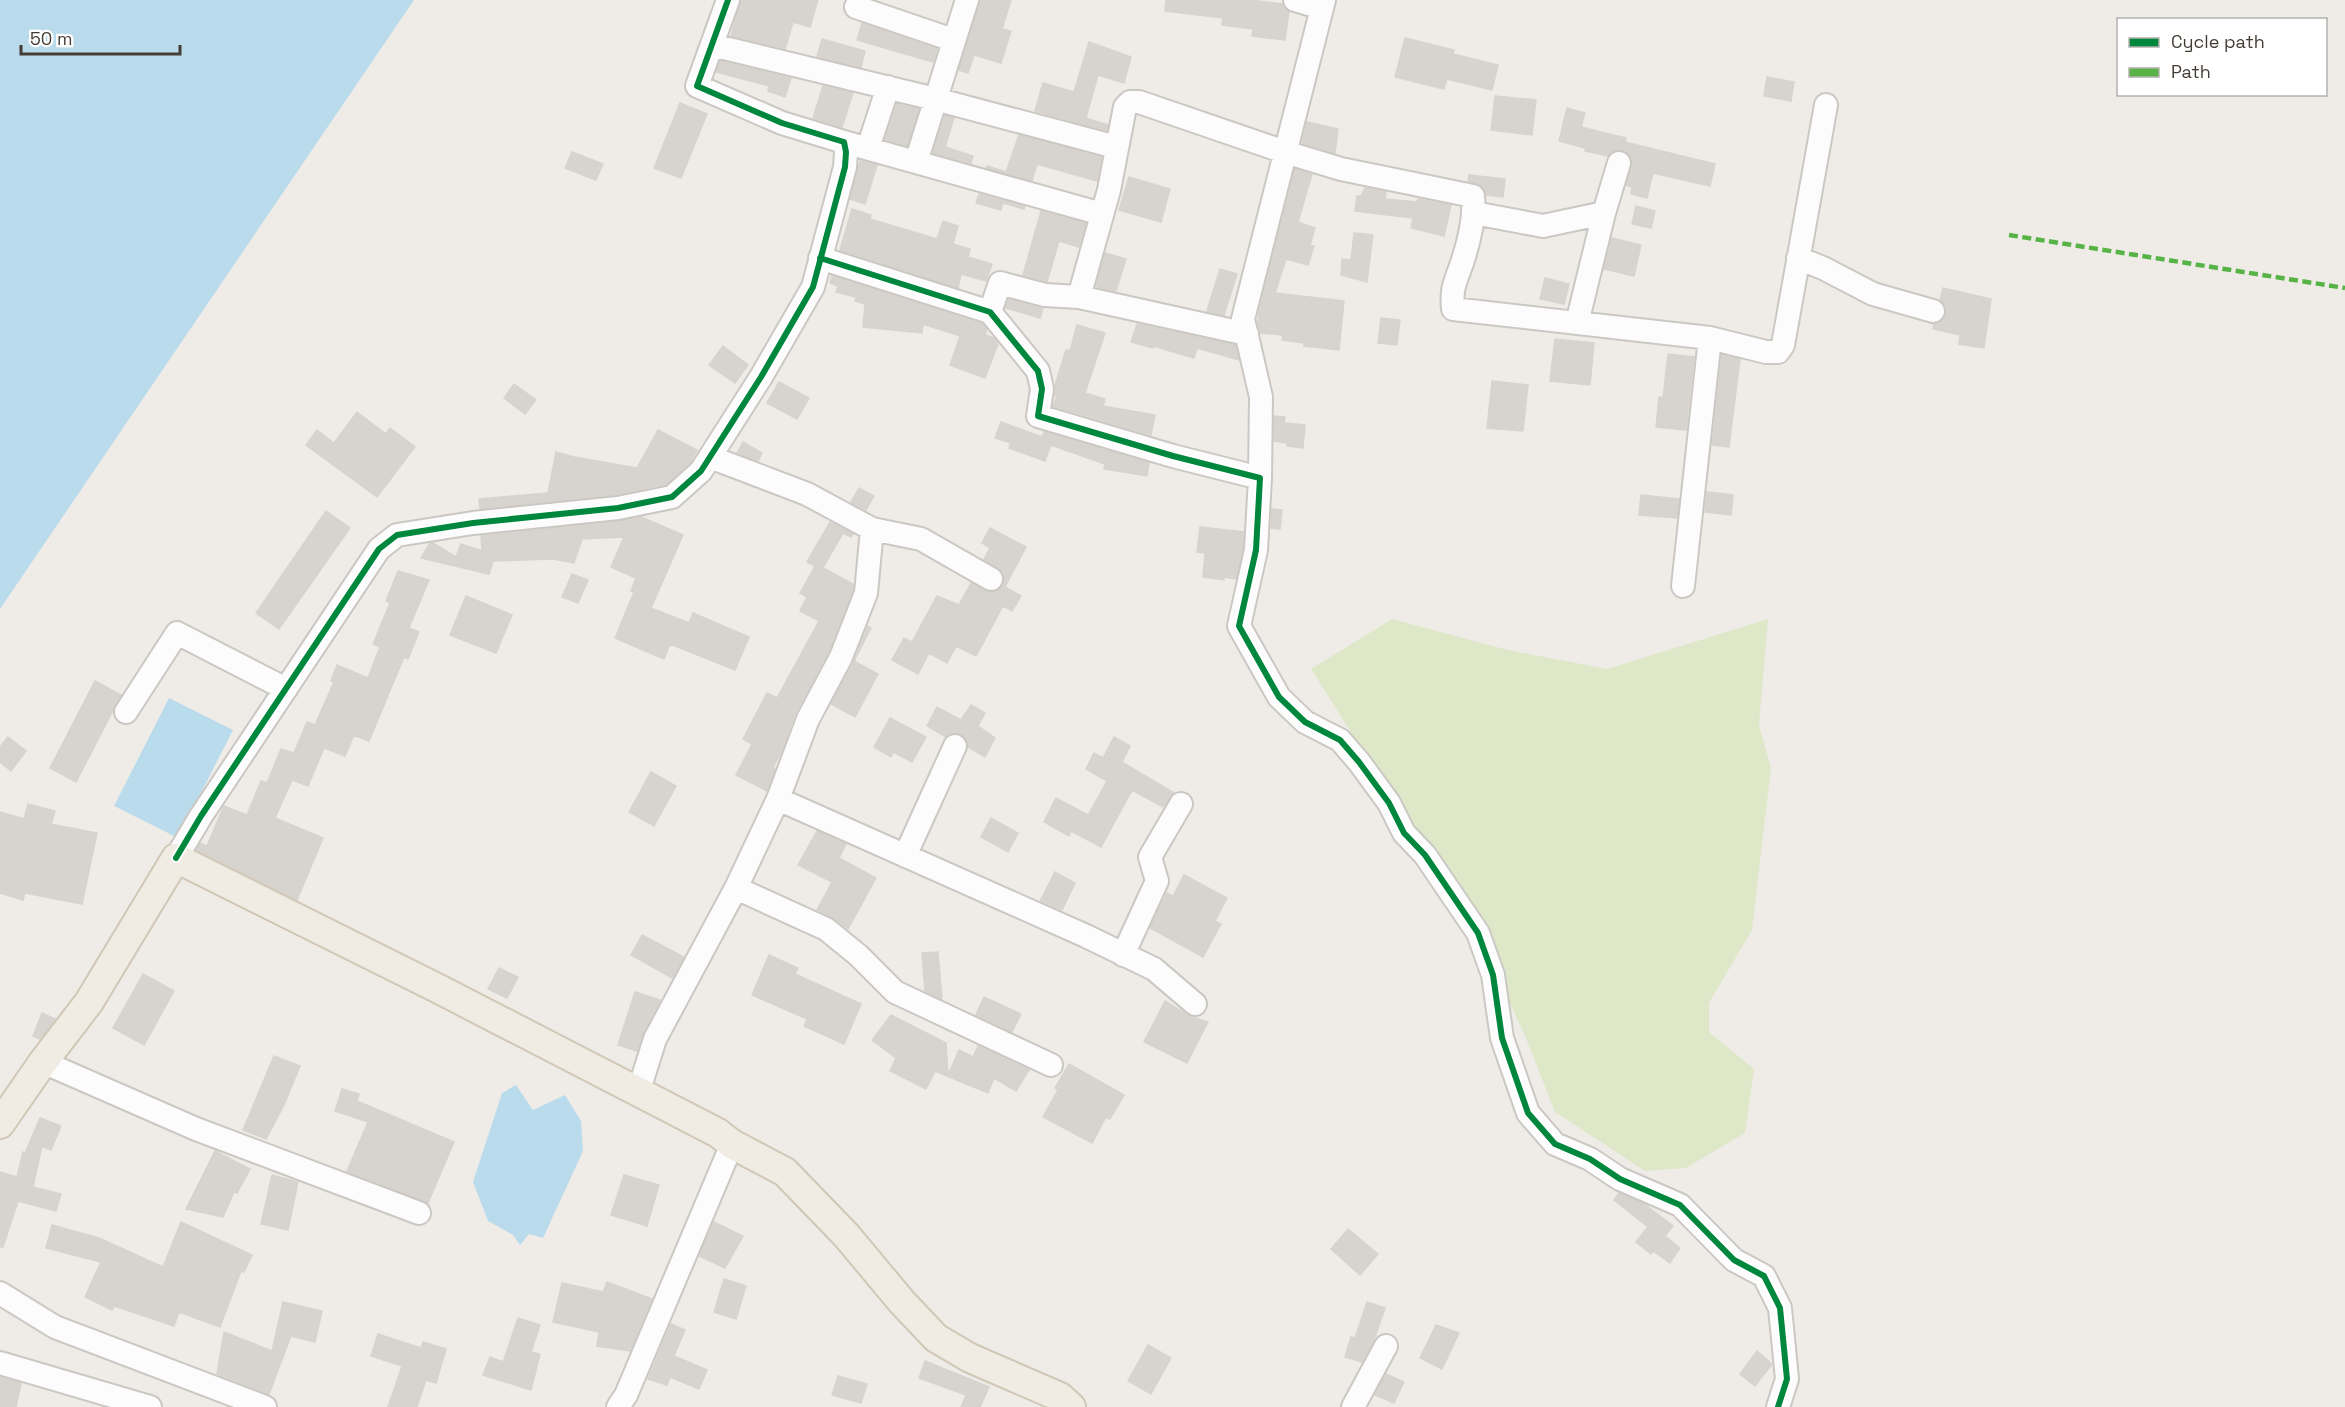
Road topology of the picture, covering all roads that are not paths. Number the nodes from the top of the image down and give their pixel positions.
1 (728, 0) edge
2 (967, 0) edge
3 (1295, 0) edge
4 (1323, 4) edge
5 (856, 7) dead end
6 (953, 40) junction
7 (712, 45) junction
8 (888, 87) junction
9 (935, 99) junction
10 (1826, 105) dead end
11 (844, 142) junction
12 (1116, 147) junction
13 (867, 148) junction
14 (1285, 152) junction
15 (916, 162) junction
16 (1618, 163) dead end
17 (1474, 213) junction
18 (1604, 213) junction
19 (1102, 214) junction
20 (820, 258) junction
21 (1798, 258) junction
22 (1079, 297) junction
23 (1933, 311) dead end
24 (990, 312) junction
25 (1577, 323) junction
26 (1247, 334) junction
27 (1710, 338) junction
28 (710, 457) junction
29 (1260, 478) junction
30 (872, 529) junction
31 (991, 579) dead end
32 (1683, 586) dead end
33 (286, 689) junction
34 (126, 712) dead end
35 (955, 746) dead end
36 (778, 799) junction
37 (1181, 804) dead end
38 (905, 856) junction
39 (176, 858) junction
40 (736, 888) junction
41 (1124, 955) junction
42 (1195, 1004) dead end
43 (43, 1062) junction
44 (1051, 1065) dead end
45 (638, 1093) junction
46 (5, 1107) edge
47 (732, 1144) junction
48 (419, 1213) dead end
49 (0, 1293) edge
50 (1386, 1346) dead end
51 (0, 1364) edge
52 (150, 1407) edge
53 (265, 1407) edge
54 (618, 1407) edge
55 (1071, 1407) edge
56 (1353, 1407) edge
57 (1778, 1407) edge

1 - 7 street
2 - 6 street
3 - 4 street
4 - 14 street
5 - 6 street
6 - 9 street
7 - 8 street
7 - 11 street
8 - 9 street
8 - 13 street
9 - 12 street
9 - 15 street
10 - 21 street
11 - 13 street
11 - 20 street
12 - 14 street
12 - 19 street
13 - 15 street
14 - 17 street
14 - 26 street
15 - 19 street
16 - 18 street
17 - 18 street
17 - 25 street
18 - 25 street
19 - 22 street
20 - 24 street
20 - 28 street
21 - 23 street
21 - 27 street
22 - 24 street
22 - 26 street
24 - 29 street
25 - 27 street
26 - 29 street
27 - 32 street
28 - 30 street
28 - 33 street
29 - 57 street
30 - 31 street
30 - 36 street
33 - 34 street
33 - 39 street
35 - 38 street
36 - 38 street
36 - 40 street
37 - 41 street
38 - 41 street
39 - 43 main road
39 - 45 main road
40 - 44 street
40 - 45 street
41 - 42 street
43 - 46 main road
43 - 48 street
45 - 47 main road
47 - 54 street
47 - 55 main road
49 - 53 street
50 - 56 street
51 - 52 street

